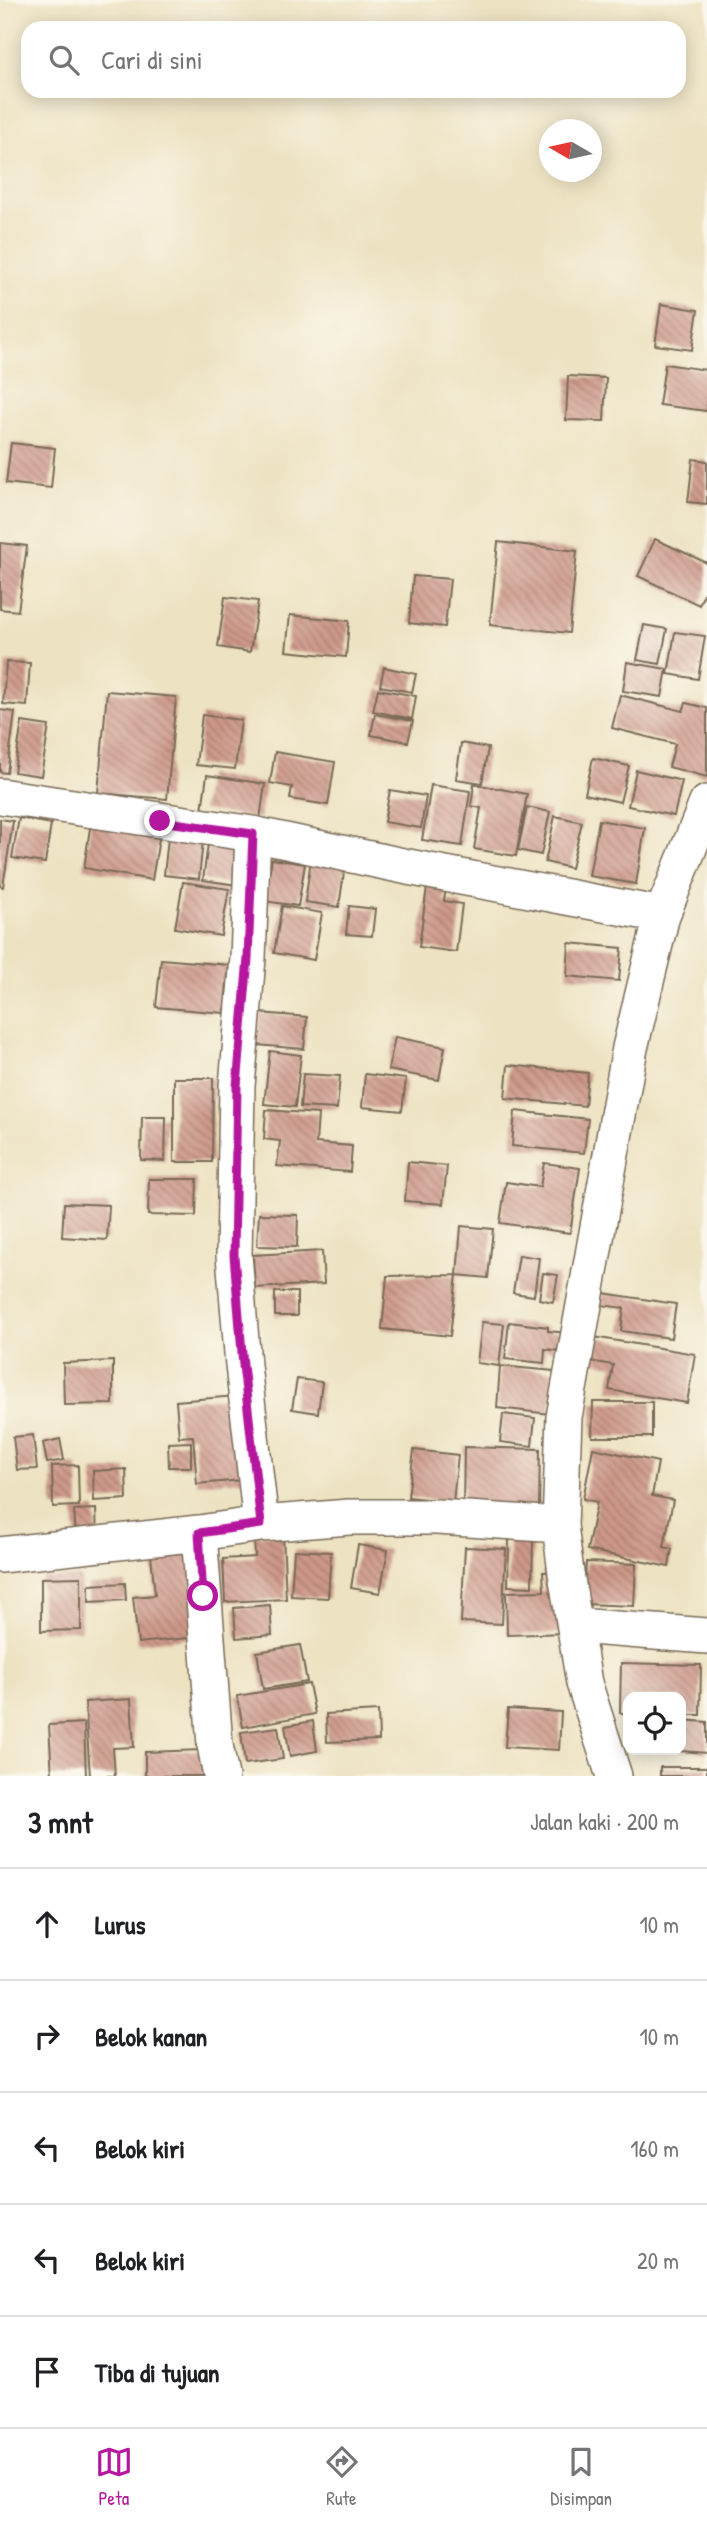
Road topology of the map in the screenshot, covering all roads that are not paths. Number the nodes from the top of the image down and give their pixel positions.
1 (0, 796) edge
2 (707, 803) edge
3 (253, 834) junction
4 (662, 915) junction
5 (261, 1524) junction
6 (560, 1525) junction
7 (199, 1533) junction
8 (0, 1555) edge
9 (576, 1626) junction
10 (707, 1636) edge
11 (221, 1776) edge
12 (614, 1776) edge

1 - 3 street
2 - 4 street
3 - 4 street
3 - 5 street
4 - 6 street
5 - 6 street
5 - 7 street
6 - 9 street
7 - 8 street
7 - 11 street
9 - 10 street
9 - 12 street

